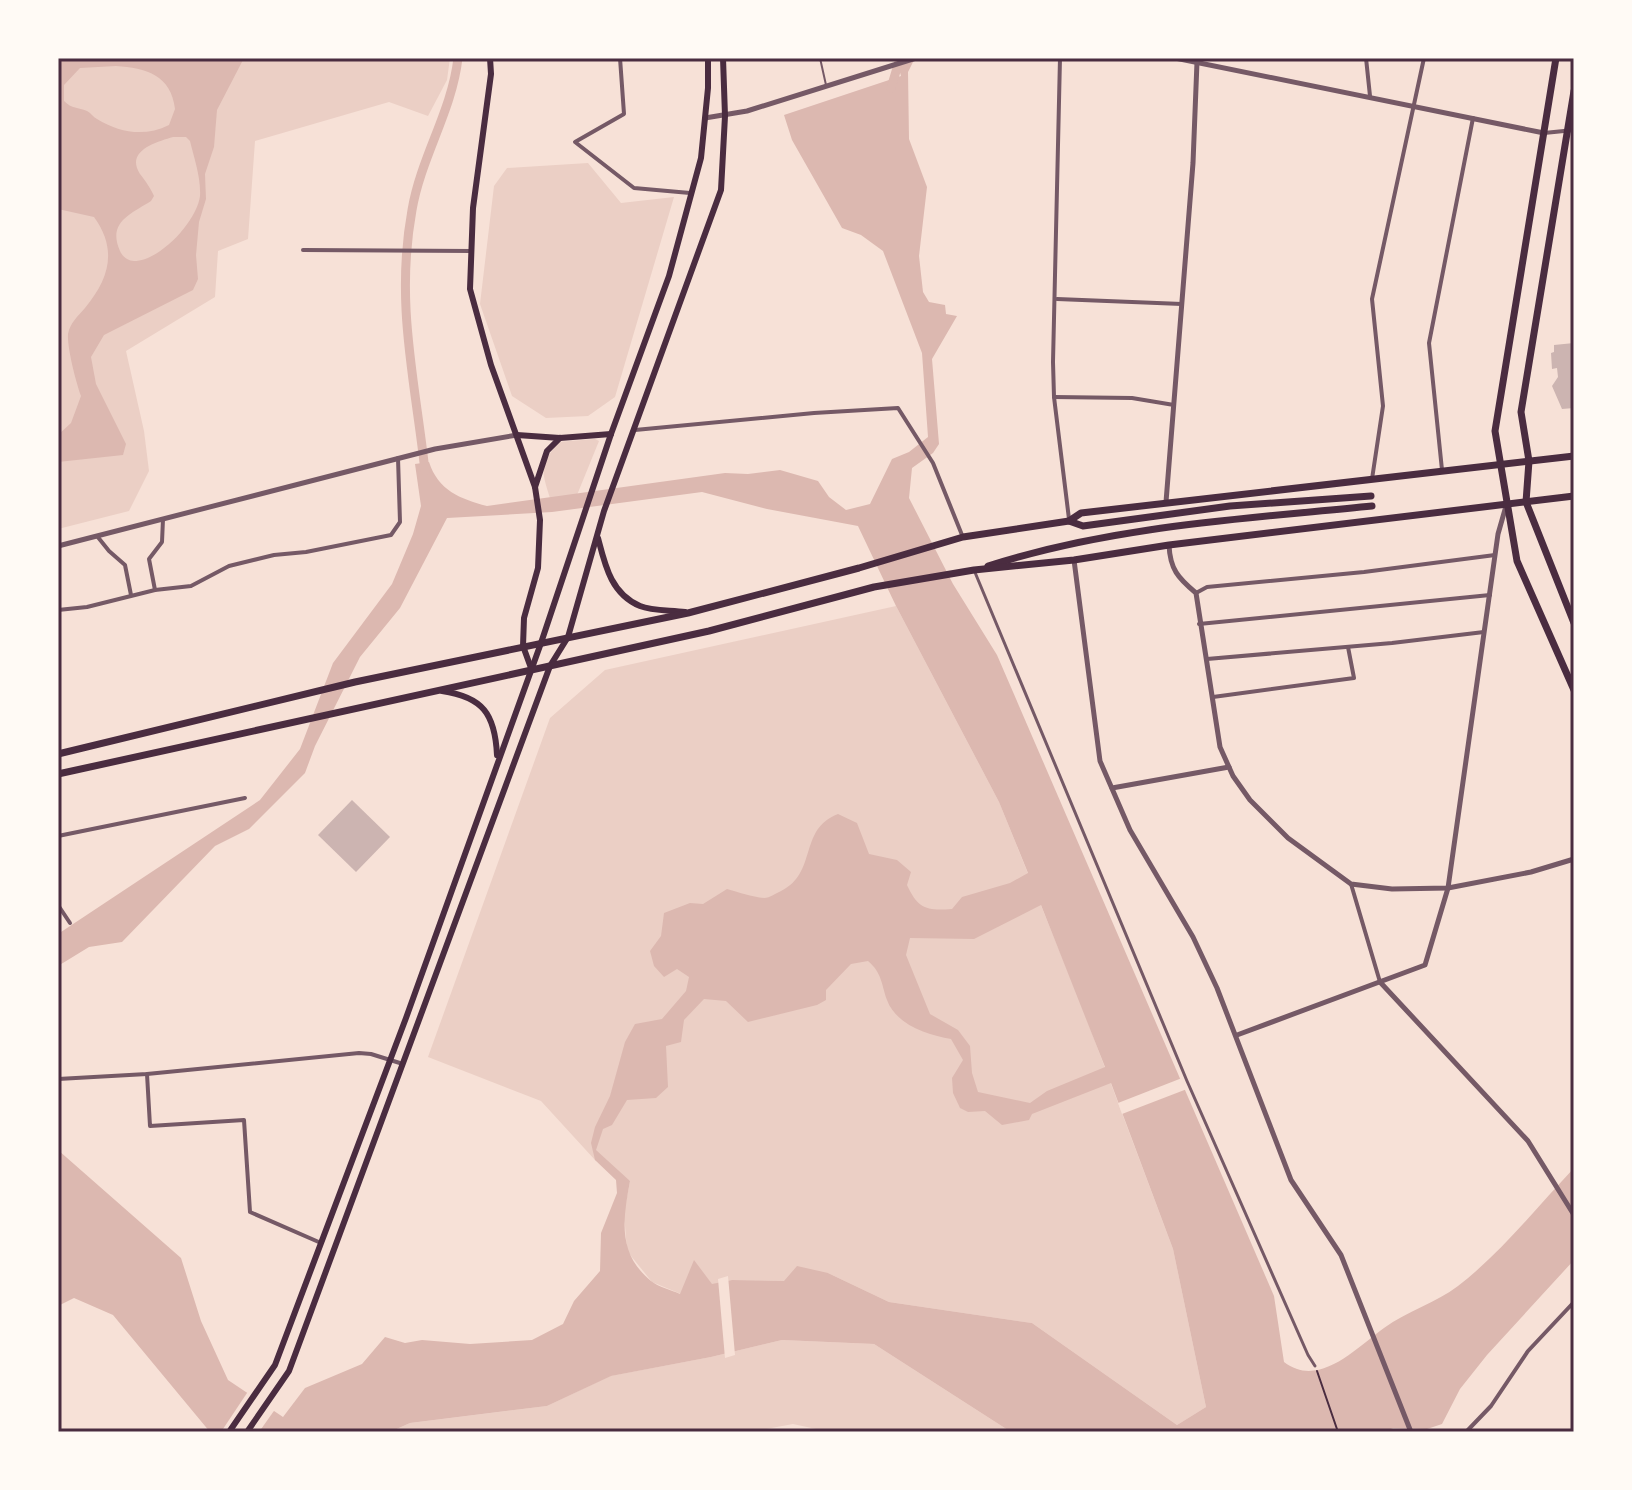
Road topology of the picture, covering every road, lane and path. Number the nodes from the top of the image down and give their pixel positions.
1 (490, 58) edge
2 (620, 58) edge
3 (708, 58) edge
4 (723, 58) edge
5 (820, 58) edge
6 (916, 58) edge
7 (1060, 58) edge
8 (1175, 58) edge
9 (1366, 58) edge
10 (1424, 58) edge
11 (1556, 58) edge
12 (1197, 60) edge
13 (826, 86) junction
14 (1574, 91) edge
15 (1370, 96) junction
16 (1413, 105) junction
17 (725, 116) junction
18 (705, 118) junction
19 (1473, 118) junction
20 (1571, 131) edge
21 (1544, 133) junction
22 (692, 193) junction
23 (303, 250) dead end
24 (472, 251) junction
25 (1056, 299) junction
26 (1182, 304) junction
27 (1054, 397) junction
28 (1174, 405) junction
29 (633, 431) junction
30 (611, 434) junction
31 (517, 435) junction
32 (560, 438) junction
33 (1574, 456) edge
34 (398, 458) junction
35 (1529, 461) junction
36 (1499, 465) junction
37 (1442, 471) junction
38 (1372, 479) junction
39 (535, 489) junction
40 (1371, 496) dead end
41 (1574, 496) edge
42 (1166, 502) junction
43 (1526, 502) junction
44 (1506, 505) junction
45 (1372, 506) dead end
46 (163, 519) junction
47 (1069, 521) junction
48 (97, 536) junction
49 (598, 537) junction
50 (963, 537) junction
51 (1169, 545) junction
52 (58, 546) edge
53 (1495, 555) junction
54 (1074, 560) junction
55 (974, 570) junction
56 (155, 590) junction
57 (1196, 593) junction
58 (131, 595) junction
59 (1490, 595) junction
60 (58, 610) edge
61 (688, 613) junction
62 (1574, 623) edge
63 (1199, 624) junction
64 (1484, 632) junction
65 (568, 637) junction
66 (541, 643) junction
67 (523, 646) junction
68 (1348, 647) junction
69 (1205, 659) junction
70 (550, 666) junction
71 (531, 668) junction
72 (434, 690) junction
73 (1574, 690) edge
74 (1211, 697) junction
75 (58, 754) edge
76 (498, 761) junction
77 (1229, 767) junction
78 (58, 774) edge
79 (1112, 788) junction
80 (245, 798) dead end
81 (58, 836) edge
82 (1574, 859) edge
83 (1351, 884) junction
84 (1448, 888) junction
85 (58, 905) edge
86 (70, 923) dead end
87 (1380, 982) junction
88 (1237, 1035) junction
89 (390, 1060) junction
90 (403, 1064) junction
91 (147, 1074) junction
92 (58, 1079) edge
93 (1574, 1215) edge
94 (321, 1243) junction
95 (1574, 1302) edge
96 (1315, 1366) joint
97 (229, 1432) edge
98 (247, 1432) edge
99 (1338, 1432) edge
100 (1411, 1432) edge
101 (1466, 1432) edge

1 - 24 main road
2 - 22 street
3 - 18 main road
4 - 17 main road
5 - 13 lane
6 - 13 street
7 - 25 street
8 - 12 street
9 - 15 street
10 - 16 street
11 - 21 main road
12 - 15 street
12 - 26 street
13 - 17 street
14 - 20 main road
15 - 16 street
16 - 19 street
16 - 38 street
17 - 18 street
17 - 29 main road
18 - 22 main road
19 - 21 street
19 - 37 street
20 - 21 street
20 - 35 main road
21 - 36 main road
22 - 30 main road
23 - 24 street
24 - 31 main road
25 - 26 street
25 - 27 street
26 - 28 street
27 - 28 street
27 - 47 street
28 - 42 street
29 - 49 main road
29 - 50 street
30 - 32 main road
30 - 66 main road
31 - 32 main road
31 - 34 street
31 - 39 main road
32 - 39 main road
33 - 35 main road
34 - 46 street
34 - 56 street
35 - 36 main road
35 - 43 main road
36 - 37 main road
36 - 44 main road
37 - 38 main road
38 - 42 main road
39 - 67 main road
40 - 47 main road
41 - 43 main road
42 - 47 main road
43 - 44 main road
43 - 62 main road
44 - 51 main road
44 - 53 street
44 - 73 main road
45 - 55 main road
46 - 48 street
46 - 56 street
47 - 50 main road
48 - 52 street
48 - 58 street
49 - 61 main road
49 - 65 main road
50 - 61 main road
51 - 54 main road
51 - 57 street
53 - 57 street
53 - 59 street
54 - 55 main road
54 - 79 street
55 - 70 main road
55 - 96 street
56 - 58 street
57 - 63 street
58 - 60 street
59 - 63 street
59 - 64 street
61 - 65 main road
63 - 69 street
64 - 68 street
64 - 84 street
65 - 66 main road
65 - 70 main road
66 - 67 main road
66 - 71 main road
67 - 71 main road
67 - 75 main road
68 - 69 street
68 - 74 street
69 - 74 street
70 - 71 main road
70 - 90 main road
71 - 72 main road
71 - 76 main road
72 - 76 main road
72 - 78 main road
74 - 77 street
76 - 89 main road
77 - 79 street
77 - 83 street
79 - 88 street
80 - 81 street
82 - 84 street
83 - 84 street
83 - 87 street
84 - 87 street
85 - 86 street
87 - 88 street
87 - 93 street
88 - 100 street
89 - 90 street
89 - 91 street
89 - 94 main road
90 - 98 main road
91 - 92 street
91 - 94 street
94 - 97 main road
95 - 101 street
96 - 99 path

